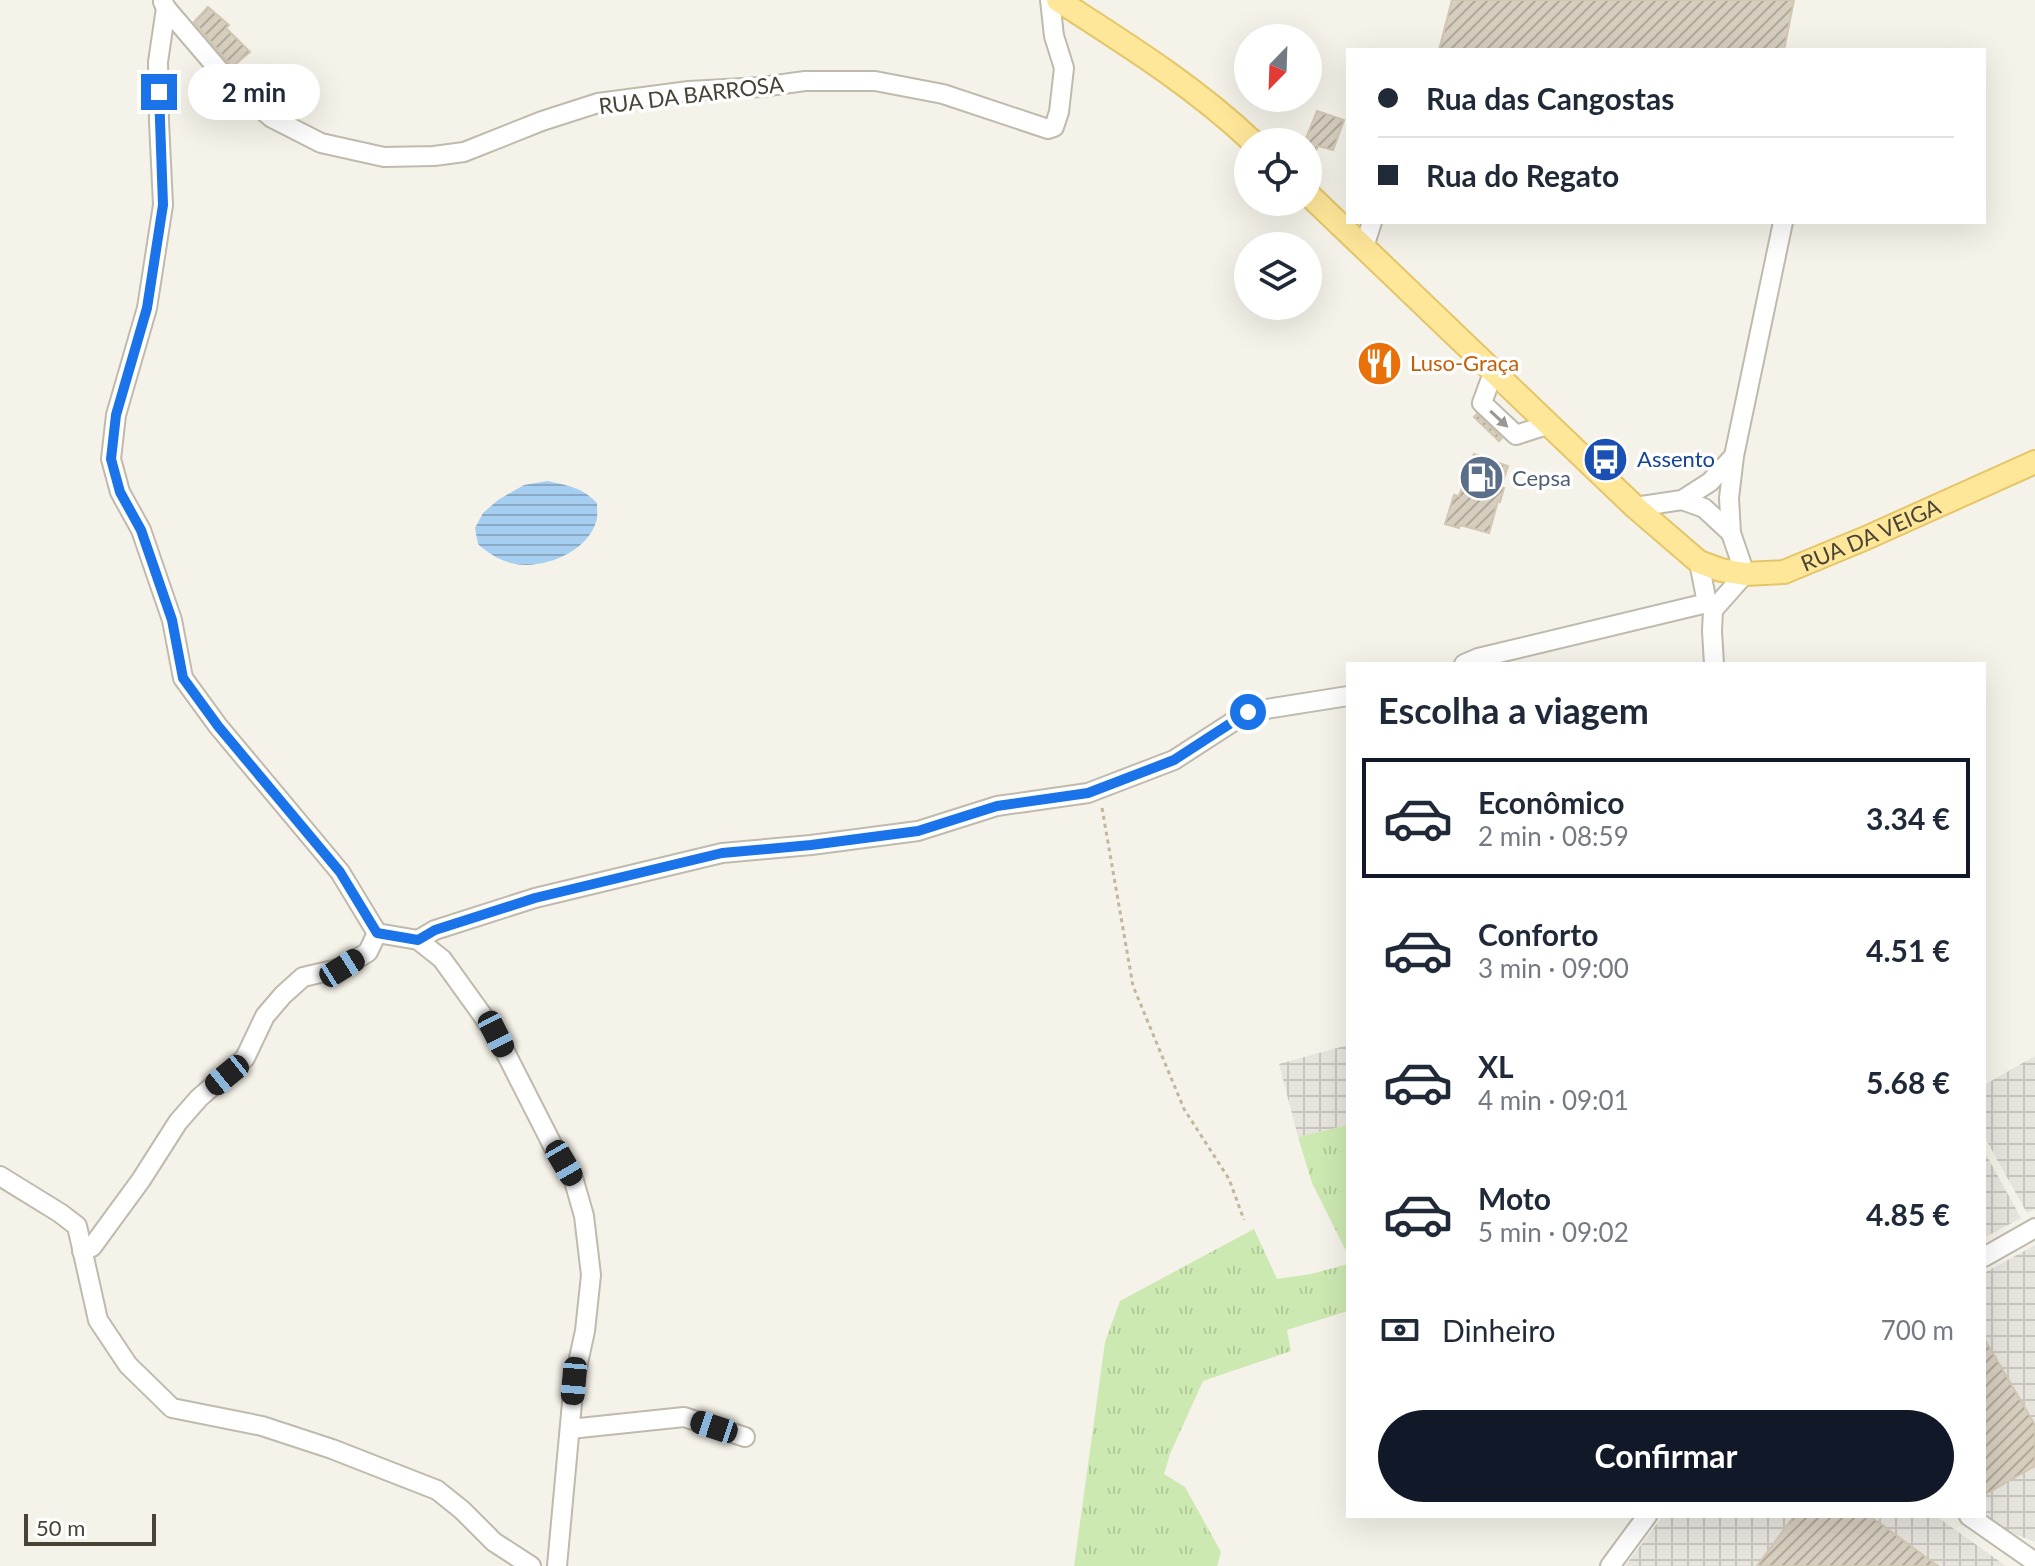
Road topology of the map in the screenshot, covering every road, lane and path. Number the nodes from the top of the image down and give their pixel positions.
1 (1050, 0) edge
2 (1058, 0) edge
3 (164, 4) edge
4 (1238, 128) edge
5 (1322, 207) edge
6 (1371, 224) edge
7 (1783, 224) edge
8 (1364, 247) junction
9 (1494, 370) junction
10 (1550, 424) junction
11 (1734, 456) junction
12 (2032, 467) edge
13 (1682, 500) junction
14 (1635, 507) junction
15 (1731, 533) junction
16 (1699, 562) junction
17 (1745, 574) junction
18 (1710, 606) junction
19 (1469, 662) edge
20 (1714, 662) edge
21 (1346, 696) edge
22 (1099, 789) junction
23 (377, 933) junction
24 (418, 940) junction
25 (0, 1176) edge
26 (1244, 1220) dead end
27 (2035, 1228) edge
28 (81, 1246) junction
29 (1986, 1256) edge
30 (570, 1429) junction
31 (745, 1437) dead end
32 (1646, 1518) edge
33 (1972, 1518) edge
34 (2035, 1562) edge
35 (531, 1566) edge
36 (557, 1566) edge
37 (1610, 1566) edge

1 - 3 street, RUA DA BARROSA
2 - 4 main road
3 - 23 street
5 - 8 main road
6 - 8 street
7 - 11 street
8 - 9 main road
9 - 10 main road
9 -> 10 street
10 - 14 main road
11 - 13 street
11 - 15 street
12 - 17 main road, RUA DA VEIGA
13 - 14 street
13 - 15 street
14 - 16 main road
15 - 17 street
16 - 17 main road, RUA DA VEIGA
16 - 18 street
17 - 18 street
18 - 19 street
18 - 20 street
21 - 22 street
22 - 24 street
22 - 26 path
23 - 24 street
23 - 28 street
24 - 30 street
25 - 28 street
27 - 29 street
28 - 35 street
30 - 31 street
30 - 36 street
32 - 37 street
33 - 34 street

